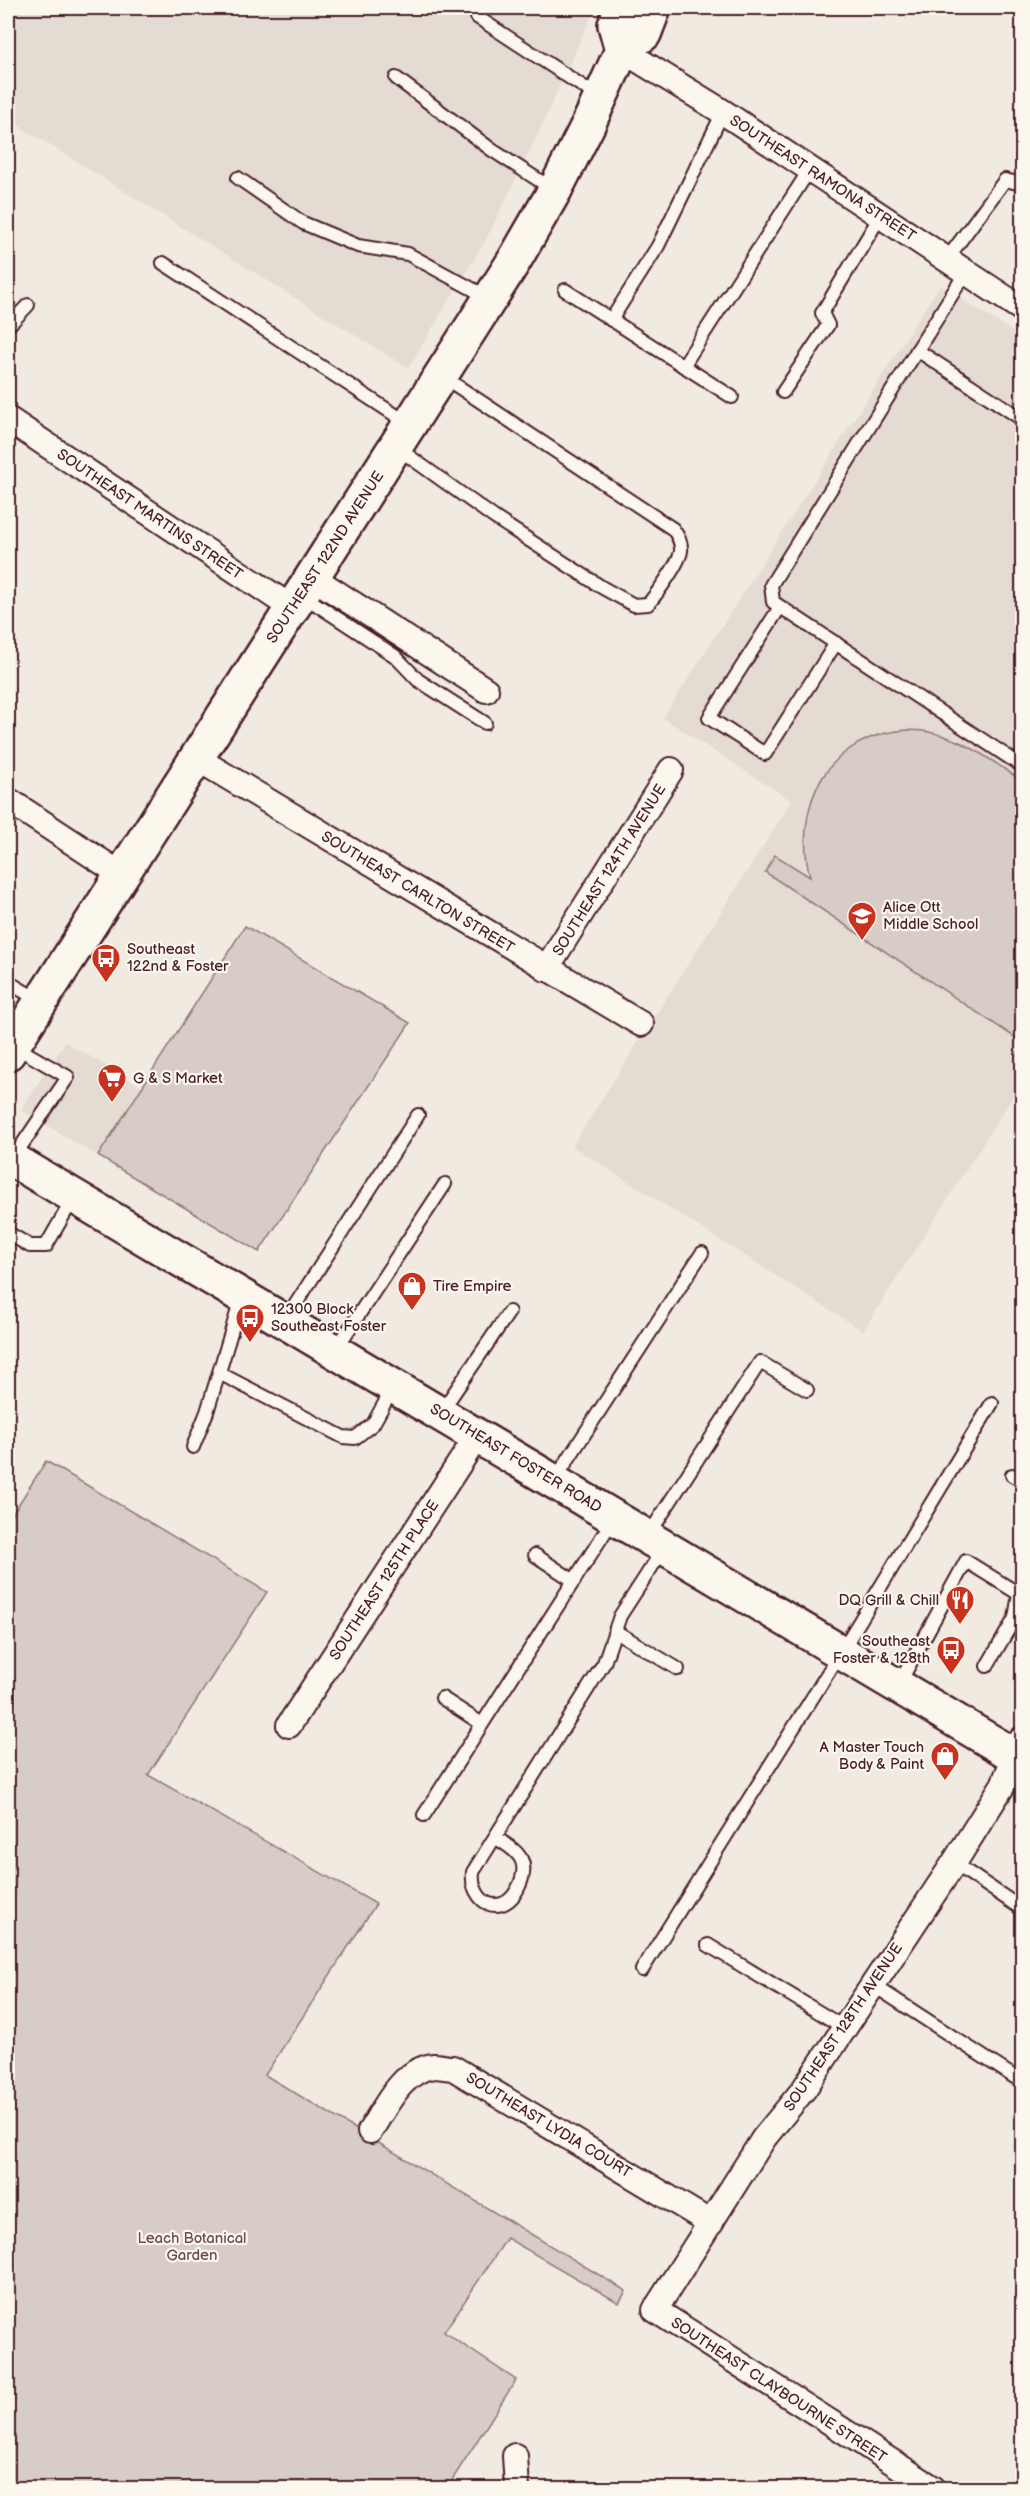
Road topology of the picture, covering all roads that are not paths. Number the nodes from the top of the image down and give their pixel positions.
1 (621, 8) edge
2 (654, 8) edge
3 (477, 17) dead end
4 (622, 50) junction
5 (396, 78) dead end
6 (600, 97) junction
7 (723, 112) junction
8 (810, 168) junction
9 (238, 178) dead end
10 (1023, 184) edge
11 (555, 190) junction
12 (881, 215) junction
13 (163, 263) dead end
14 (957, 266) junction
15 (565, 290) dead end
16 (490, 298) junction
17 (28, 305) dead end
18 (1023, 309) edge
19 (612, 320) junction
20 (8, 326) edge
21 (917, 350) junction
22 (683, 366) junction
23 (441, 375) junction
24 (783, 392) dead end
25 (732, 397) dead end
26 (8, 419) edge
27 (1023, 419) edge
28 (403, 435) junction
29 (302, 593) junction
30 (780, 607) junction
31 (836, 643) junction
32 (486, 690) dead end
33 (485, 723) dead end
34 (196, 758) junction
35 (1023, 766) edge
36 (671, 770) dead end
37 (8, 801) edge
38 (122, 875) junction
39 (546, 969) junction
40 (8, 982) edge
41 (41, 1001) junction
42 (641, 1024) dead end
43 (10, 1049) edge
44 (418, 1115) dead end
45 (10, 1158) edge
46 (445, 1184) dead end
47 (75, 1196) junction
48 (8, 1233) edge
49 (702, 1252) dead end
50 (242, 1295) junction
51 (508, 1312) dead end
52 (285, 1320) junction
53 (336, 1350) junction
54 (219, 1373) junction
55 (395, 1386) junction
56 (807, 1390) dead end
57 (992, 1402) dead end
58 (441, 1413) junction
59 (478, 1435) junction
60 (193, 1447) dead end
61 (554, 1481) junction
62 (615, 1516) junction
63 (656, 1541) junction
64 (535, 1555) dead end
65 (573, 1581) junction
66 (1019, 1620) edge
67 (615, 1631) junction
68 (842, 1652) junction
69 (987, 1666) dead end
70 (678, 1670) dead end
71 (898, 1686) junction
72 (442, 1698) dead end
73 (482, 1724) junction
74 (289, 1725) dead end
75 (1020, 1752) edge
76 (424, 1815) dead end
77 (495, 1837) junction
78 (954, 1863) junction
79 (1023, 1909) edge
80 (708, 1945) dead end
81 (642, 1970) dead end
82 (873, 1985) junction
83 (845, 2028) junction
84 (1023, 2082) edge
85 (370, 2132) dead end
86 (711, 2223) junction
87 (655, 2310) joint
88 (514, 2456) dead end
89 (1023, 2479) edge
90 (517, 2488) edge
91 (933, 2488) edge
92 (1016, 2488) edge

1 - 4 main road
2 - 4 main road, SOUTHEAST 122ND AVENUE
3 - 6 lane
4 - 6 main road, SOUTHEAST 122ND AVENUE
4 - 7 street, SOUTHEAST RAMONA STREET
5 - 11 lane
6 - 11 main road, SOUTHEAST 122ND AVENUE
7 - 8 street, SOUTHEAST RAMONA STREET
7 - 19 lane
8 - 12 street, SOUTHEAST RAMONA STREET
8 - 22 lane
9 - 16 lane
10 - 14 lane
11 - 16 main road, SOUTHEAST 122ND AVENUE
12 - 14 street, SOUTHEAST RAMONA STREET
12 - 24 lane
13 - 28 lane
14 - 18 street, SOUTHEAST RAMONA STREET
14 - 21 lane
15 - 19 lane
16 - 23 main road, SOUTHEAST 122ND AVENUE
17 - 20 lane
19 - 22 lane
21 - 27 lane
21 - 30 lane
22 - 25 lane
23 - 28 main road, SOUTHEAST 122ND AVENUE
23 - 28 lane
26 - 29 street, SOUTHEAST MARTINS STREET
28 - 29 main road, SOUTHEAST 122ND AVENUE
29 - 32 street, SOUTHEAST MARTINS STREET
29 - 33 lane
29 - 34 main road, SOUTHEAST 122ND AVENUE
30 - 31 lane
30 - 31 lane
31 - 35 lane
34 - 38 main road, SOUTHEAST 122ND AVENUE
34 - 39 street, SOUTHEAST CARLTON STREET
36 - 39 street, SOUTHEAST 124TH AVENUE
37 - 38 street
38 - 41 main road, SOUTHEAST 122ND AVENUE
39 - 42 street, SOUTHEAST CARLTON STREET
40 - 41 lane
41 - 43 main road, SOUTHEAST 122ND AVENUE
43 - 45 lane
44 - 52 lane
45 - 47 main road, SOUTHEAST FOSTER ROAD
46 - 53 lane
47 - 48 lane
47 - 50 main road, SOUTHEAST FOSTER ROAD
49 - 61 lane
50 - 52 main road, SOUTHEAST FOSTER ROAD
50 - 54 lane
51 - 58 lane
52 - 53 main road, SOUTHEAST FOSTER ROAD
53 - 55 main road, SOUTHEAST FOSTER ROAD
54 - 55 lane
54 - 60 lane
55 - 58 main road, SOUTHEAST FOSTER ROAD
56 - 63 lane
57 - 68 lane
58 - 59 main road, SOUTHEAST FOSTER ROAD
59 - 61 main road, SOUTHEAST FOSTER ROAD
59 - 74 street, SOUTHEAST 125TH PLACE
61 - 62 main road, SOUTHEAST FOSTER ROAD
62 - 63 main road, SOUTHEAST FOSTER ROAD
62 - 65 lane
63 - 67 lane
63 - 68 main road, SOUTHEAST FOSTER ROAD
64 - 65 lane
65 - 73 lane
66 - 69 lane
66 - 71 lane
67 - 70 lane
67 - 77 lane
68 - 71 main road, SOUTHEAST FOSTER ROAD
68 - 81 lane
71 - 75 main road, SOUTHEAST FOSTER ROAD
72 - 73 lane
73 - 76 lane
75 - 78 street, SOUTHEAST 128TH AVENUE
77 - 77 lane
78 - 79 lane
78 - 82 street, SOUTHEAST 128TH AVENUE
80 - 83 lane
82 - 83 street, SOUTHEAST 128TH AVENUE
82 - 84 lane
83 - 86 street, SOUTHEAST 128TH AVENUE
85 - 86 street, SOUTHEAST LYDIA COURT
86 - 87 street, SOUTHEAST 128TH AVENUE
87 - 91 street, SOUTHEAST CLAYBOURNE STREET
88 - 90 street
89 - 92 lane

